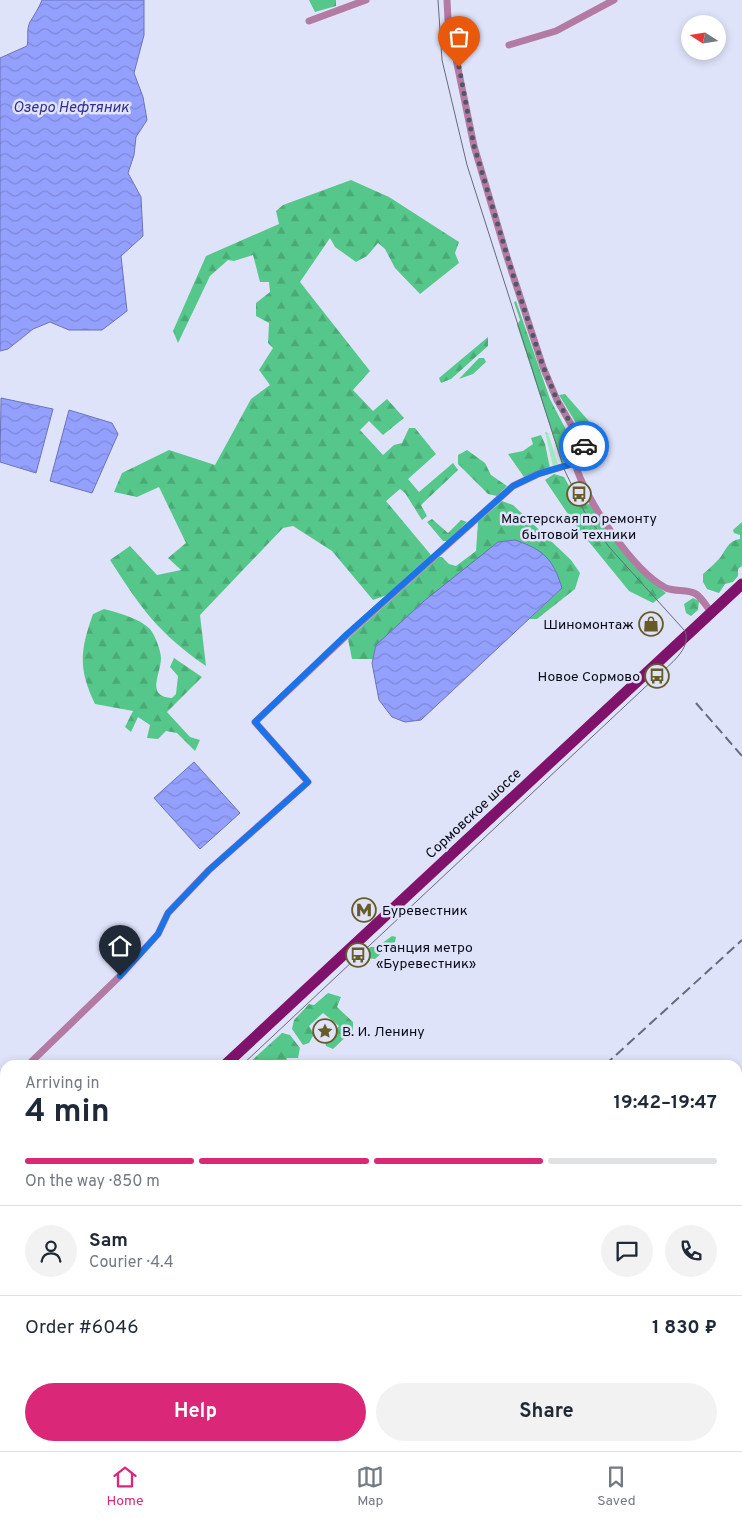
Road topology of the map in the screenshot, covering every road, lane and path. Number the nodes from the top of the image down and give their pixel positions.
1 (366, 0) edge
2 (447, 0) edge
3 (614, 0) edge
4 (309, 21) dead end
5 (509, 45) dead end
6 (575, 463) junction
7 (742, 584) edge
8 (711, 612) junction
9 (33, 1060) edge
10 (230, 1060) edge

1 - 4 street
2 - 6 street
3 - 5 street
6 - 8 street
6 - 9 street
7 - 8 main road, Сормовское шоссе
8 - 10 main road, Сормовское шоссе

